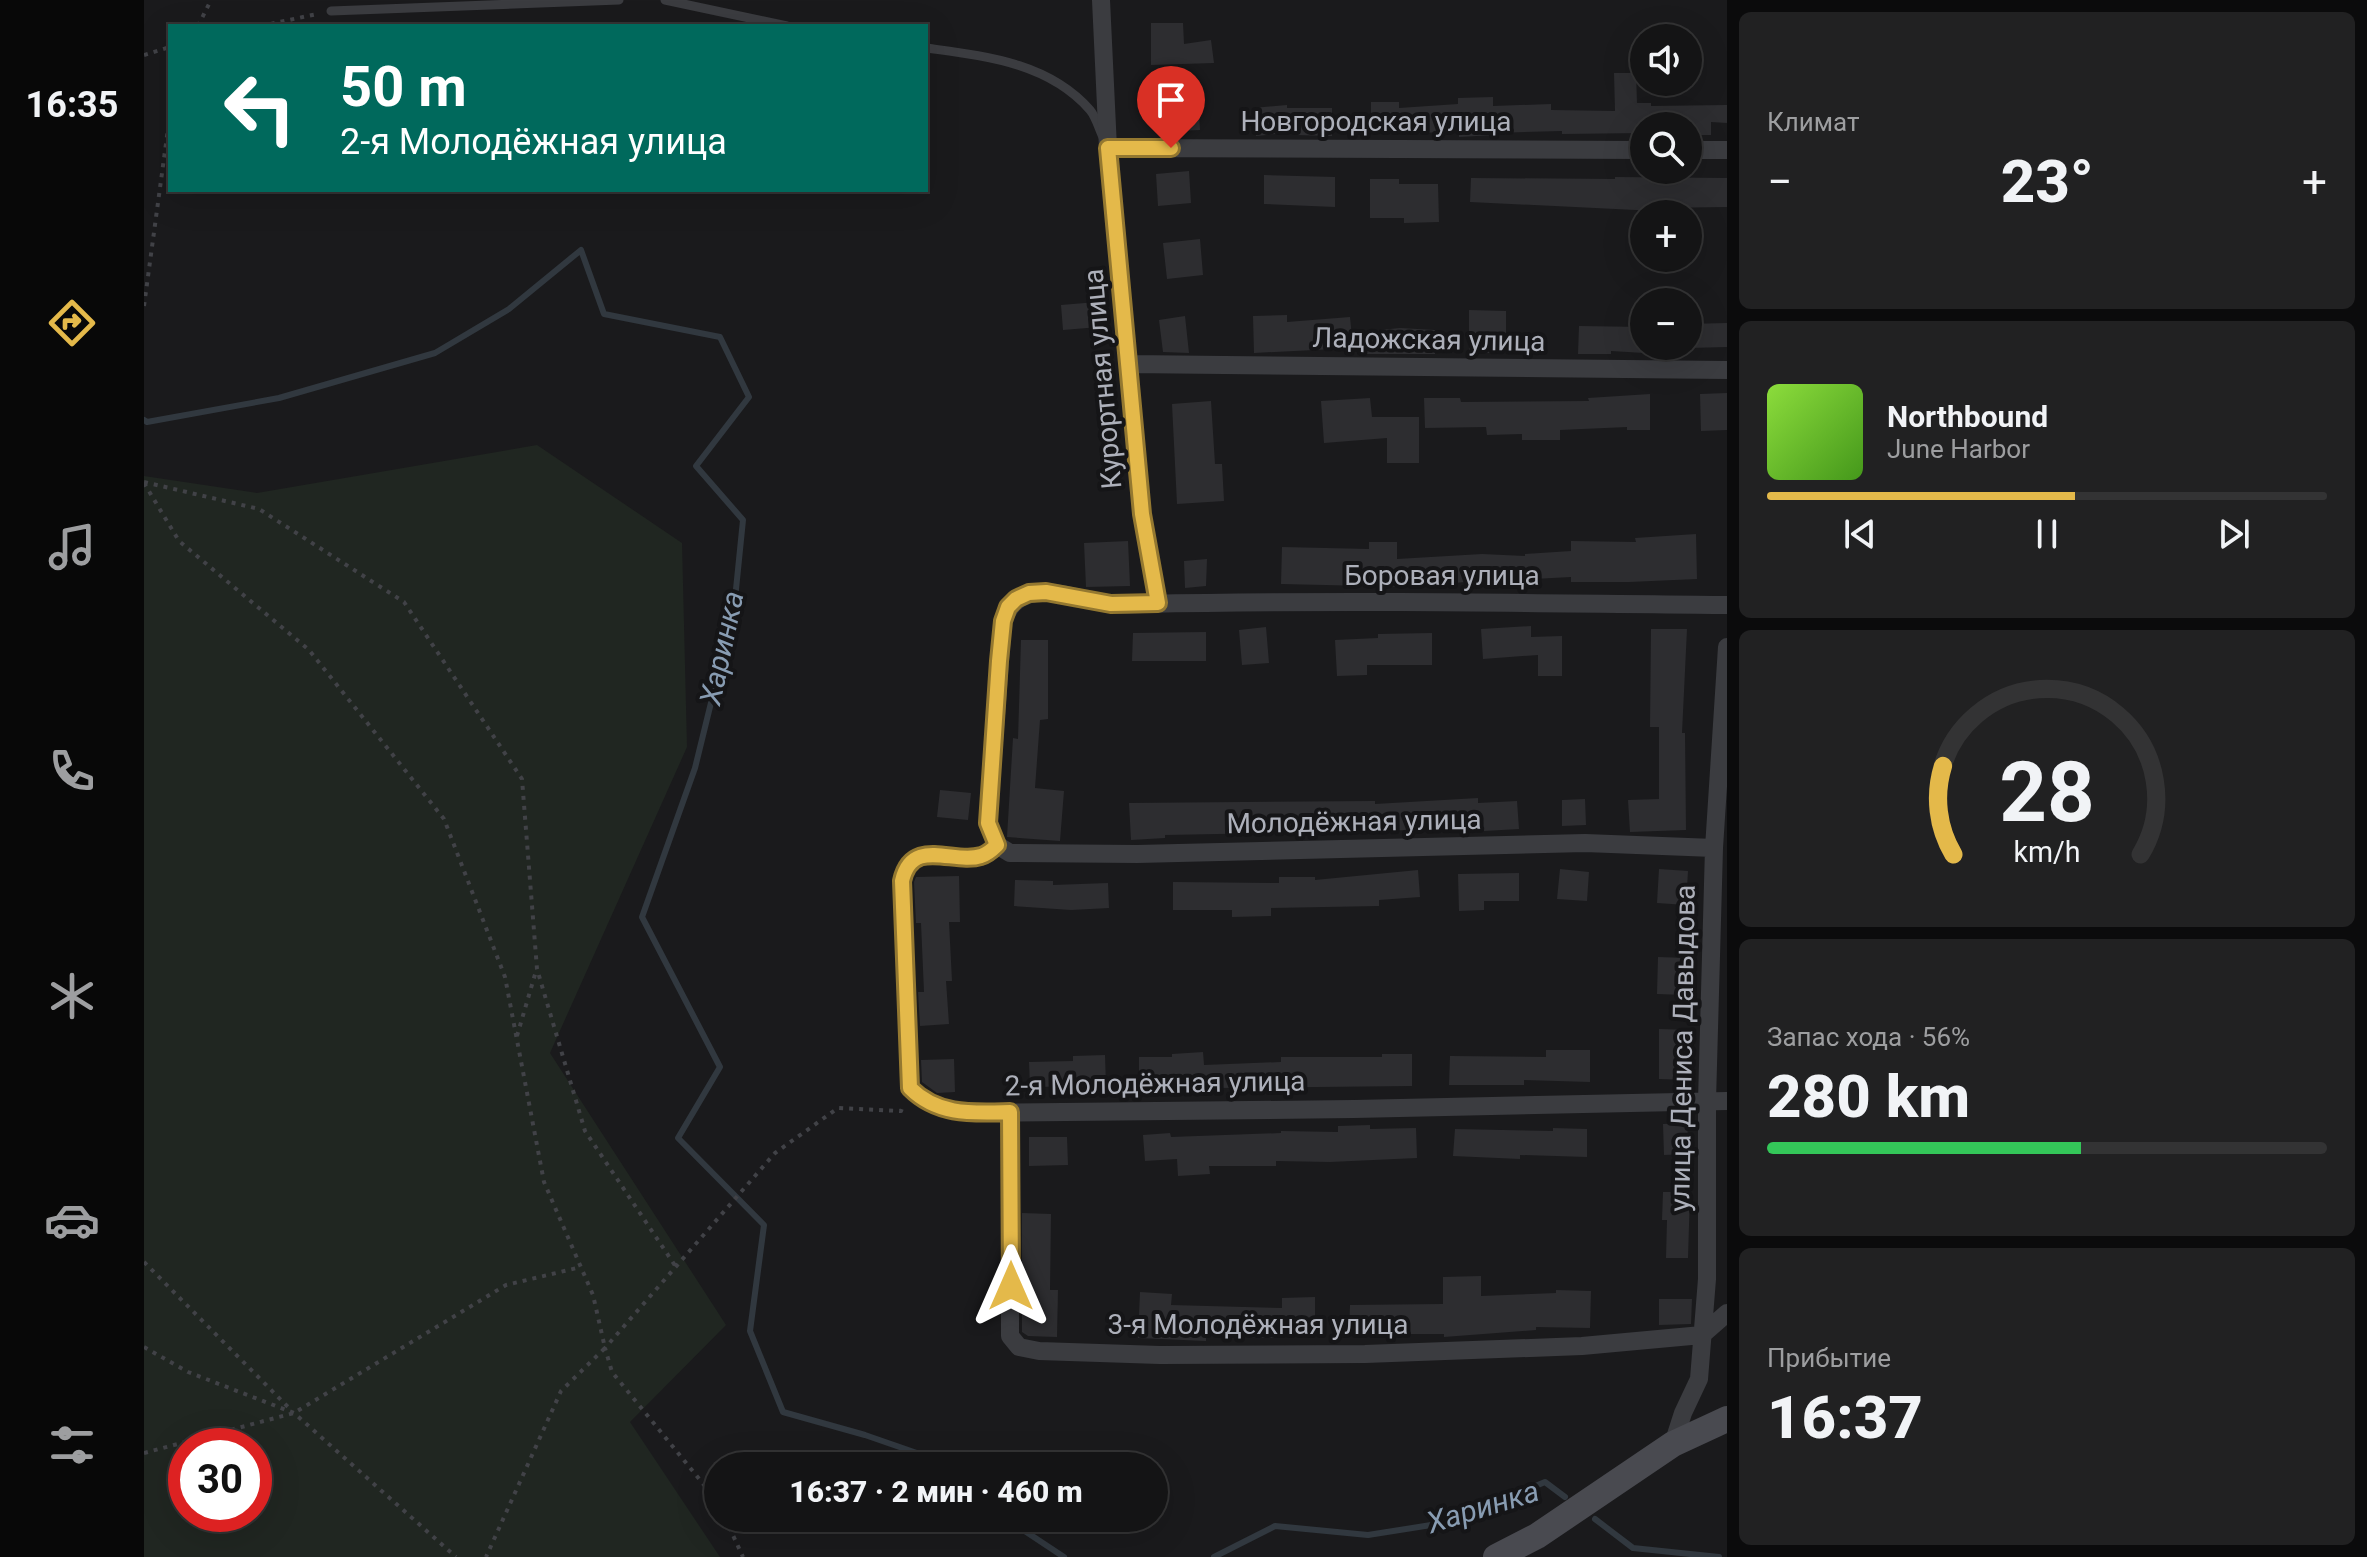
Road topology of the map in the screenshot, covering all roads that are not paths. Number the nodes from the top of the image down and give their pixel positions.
1 (619, 0) edge
2 (665, 0) edge
3 (1101, 0) edge
4 (331, 11) road end
5 (778, 24) edge
6 (928, 48) edge
7 (1108, 148) junction
8 (1630, 150) edge
9 (1702, 150) edge
10 (1727, 150) edge
11 (1129, 364) junction
12 (1727, 370) edge
13 (1158, 603) junction
14 (1727, 605) edge
15 (1727, 647) edge
16 (997, 845) junction
17 (1714, 848) junction
18 (1707, 1101) junction
19 (1727, 1101) edge
20 (1010, 1112) junction
21 (1727, 1313) edge
22 (1702, 1335) junction
23 (1727, 1419) edge
24 (1673, 1444) junction
25 (1496, 1557) edge

1 - 4 lane
2 - 5 lane
3 - 7 street, Курортная улица
6 - 7 lane
7 - 8 street, Новгородская улица
7 - 11 street, Курортная улица
9 - 10 street
11 - 12 street, Ладожская улица
11 - 13 street, Курортная улица
13 - 14 street, Боровая улица
13 - 16 street, Боровая улица
15 - 17 street, улица Дениса Давыдова
16 - 17 street, Молодёжная улица
16 - 20 street, 2-я Молодёжная улица
17 - 18 street, улица Дениса Давыдова
18 - 19 street, 2-я Молодёжная улица
18 - 20 street, 2-я Молодёжная улица
18 - 22 street, улица Дениса Давыдова
20 - 22 street, 3-я Молодёжная улица
21 - 22 street
22 - 24 street, улица Дениса Давыдова
23 - 24 street
24 - 25 street

